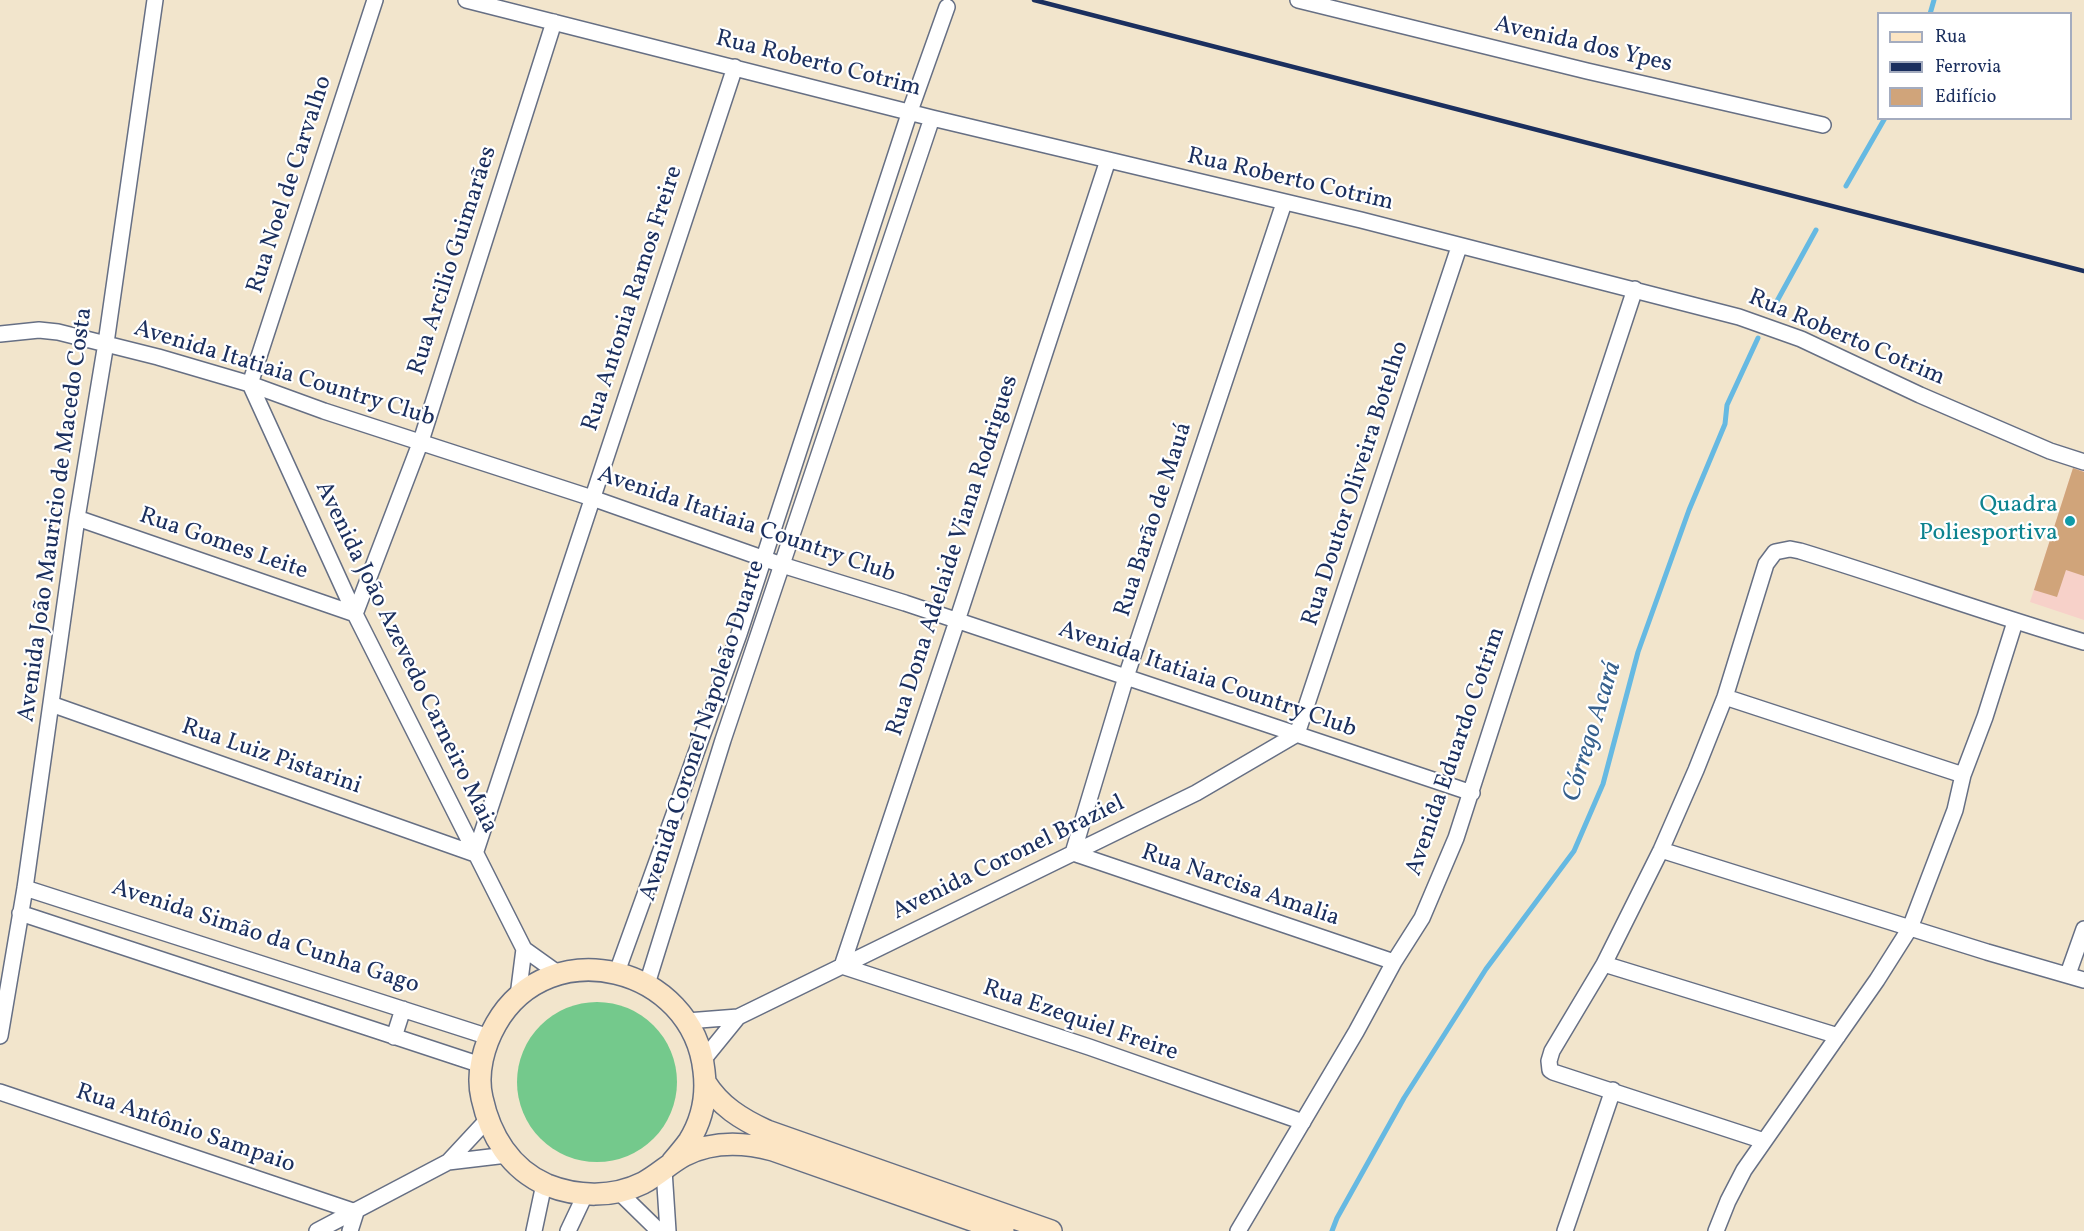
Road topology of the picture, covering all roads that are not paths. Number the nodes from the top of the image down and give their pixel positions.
1 (155, 0) edge
2 (375, 0) edge
3 (466, 0) edge
4 (1298, 0) edge
5 (947, 7) dead end
6 (554, 22) junction
7 (735, 67) junction
8 (910, 111) junction
9 (932, 118) junction
10 (1823, 125) dead end
11 (1108, 160) junction
12 (1284, 203) junction
13 (1459, 247) junction
14 (1635, 289) junction
15 (0, 334) edge
16 (106, 343) junction
17 (250, 384) junction
18 (421, 441) junction
19 (2084, 462) edge
20 (592, 498) junction
21 (77, 518) junction
22 (763, 557) junction
23 (782, 565) junction
24 (355, 614) junction
25 (957, 621) junction
26 (2015, 622) junction
27 (2084, 642) edge
28 (1126, 677) junction
29 (1725, 697) junction
30 (51, 704) junction
31 (1297, 734) junction
32 (1963, 775) junction
33 (1472, 793) junction
34 (1661, 850) junction
35 (1072, 853) junction
36 (475, 854) junction
37 (25, 888) junction
38 (20, 913) junction
39 (1910, 928) junction
40 (2084, 929) edge
41 (524, 949) junction
42 (1394, 962) junction
43 (1604, 964) junction
44 (842, 966) junction
45 (618, 972) junction
46 (559, 974) junction
47 (2067, 974) junction
48 (2084, 980) edge
49 (647, 984) junction
50 (518, 996) junction
51 (403, 1009) junction
52 (738, 1017) junction
53 (687, 1021) junction
54 (0, 1035) edge
55 (1838, 1036) junction
56 (394, 1037) junction
57 (489, 1037) junction
58 (703, 1060) junction
59 (481, 1065) junction
60 (705, 1082) junction
61 (1613, 1090) junction
62 (0, 1092) edge
63 (486, 1120) junction
64 (1303, 1122) junction
65 (764, 1139) junction
66 (1764, 1141) junction
67 (507, 1155) junction
68 (448, 1162) junction
69 (668, 1166) junction
70 (544, 1184) junction
71 (619, 1192) junction
72 (585, 1195) junction
73 (356, 1212) junction
74 (316, 1231) edge
75 (350, 1231) edge
76 (534, 1231) edge
77 (568, 1231) edge
78 (659, 1231) edge
79 (668, 1231) edge
80 (1003, 1231) edge
81 (1051, 1231) edge
82 (1238, 1231) edge
83 (1565, 1231) edge
84 (1716, 1231) edge

1 - 16 street, Avenida João Mauricio de Macedo Costa
2 - 17 street, Rua Noel de Carvalho
3 - 6 street, Rua Roberto Cotrim
4 - 10 street, Avenida dos Ypes
5 - 8 street, Avenida Coronel Napoleão Duarte
6 - 7 street, Rua Roberto Cotrim
6 - 18 street, Rua Arcilio Guimarães
7 - 8 street, Rua Roberto Cotrim
7 - 20 street, Rua Antonia Ramos Freire
8 - 9 street, Rua Roberto Cotrim
8 - 22 street, Avenida Coronel Napoleão Duarte
9 - 11 street, Rua Roberto Cotrim
9 - 23 street, Avenida Coronel Napoleão Duarte
11 - 12 street, Rua Roberto Cotrim
11 - 25 street, Rua Dona Adelaide Viana Rodrigues
12 - 13 street, Rua Roberto Cotrim
12 - 28 street, Rua Barão de Mauá
13 - 14 street, Rua Roberto Cotrim
13 - 31 street, Rua Doutor Oliveira Botelho
14 - 19 street, Rua Roberto Cotrim
14 - 33 street, Avenida Eduardo Cotrim
15 - 16 street, Avenida Itatiaia Country Club
16 - 17 street, Avenida Itatiaia Country Club
16 - 21 street, Avenida João Mauricio de Macedo Costa
17 - 18 street, Avenida Itatiaia Country Club
17 - 24 street, Avenida João Azevedo Carneiro Maia
18 - 20 street, Avenida Itatiaia Country Club
18 - 24 street, Rua Arcilio Guimarães
20 - 22 street, Avenida Itatiaia Country Club
20 - 36 street, Rua Antonia Ramos Freire
21 - 24 street, Rua Gomes Leite
21 - 30 street, Avenida João Mauricio de Macedo Costa
22 - 23 street, Avenida Itatiaia Country Club
22 - 45 street, Avenida Coronel Napoleão Duarte
23 - 25 street, Avenida Itatiaia Country Club
23 - 49 street, Avenida Coronel Napoleão Duarte
24 - 36 street, Avenida João Azevedo Carneiro Maia
25 - 28 street, Avenida Itatiaia Country Club
25 - 44 street, Rua Dona Adelaide Viana Rodrigues
26 - 27 street
26 - 29 street
26 - 32 street
28 - 31 street, Avenida Itatiaia Country Club
28 - 35 street, Rua Barão de Mauá
29 - 32 street
29 - 34 street
30 - 36 street, Rua Luiz Pistarini
30 - 37 street, Avenida João Mauricio de Macedo Costa
31 - 33 street, Avenida Itatiaia Country Club
31 - 35 street, Avenida Coronel Braziel
32 - 39 street
33 - 42 street, Avenida Eduardo Cotrim
34 - 39 street
34 - 43 street
35 - 42 street, Rua Narcisa Amalia
35 - 44 street, Avenida Coronel Braziel
36 - 41 street, Avenida João Azevedo Carneiro Maia
37 - 38 street, Avenida João Mauricio de Macedo Costa
37 - 51 street, Avenida Simão da Cunha Gago
38 - 54 street, Avenida João Mauricio de Macedo Costa
38 - 56 street
39 - 47 street
39 - 55 street
40 - 47 street
41 - 46 street, Avenida João Azevedo Carneiro Maia
41 - 50 street
42 - 64 street, Avenida Eduardo Cotrim
43 - 55 street
43 - 61 street
44 - 52 street, Avenida Coronel Braziel
44 - 64 street, Rua Ezequiel Freire
45 - 46 street
45 - 49 street
46 - 50 street
47 - 48 street
49 - 53 street
50 - 57 street
51 - 56 street
51 - 57 street, Avenida Simão da Cunha Gago
52 - 53 street, Avenida Coronel Braziel
52 - 58 street, Avenida Coronel Braziel
53 - 58 street
55 - 66 street
56 - 59 street
57 - 59 street
58 - 60 street
59 - 63 street
60 - 65 street
60 - 69 street
61 - 66 street
61 - 83 street
62 - 73 street, Rua Antônio Sampaio
63 - 67 street
63 - 68 street
64 - 82 street, Avenida Eduardo Cotrim
65 - 69 street
65 - 80 street
65 - 81 street
66 - 84 street
67 - 68 street
67 - 70 street
68 - 73 street
69 - 71 street
69 - 79 street
70 - 72 street
70 - 76 street
71 - 72 street
71 - 78 street
72 - 77 street
73 - 74 street
73 - 75 street

